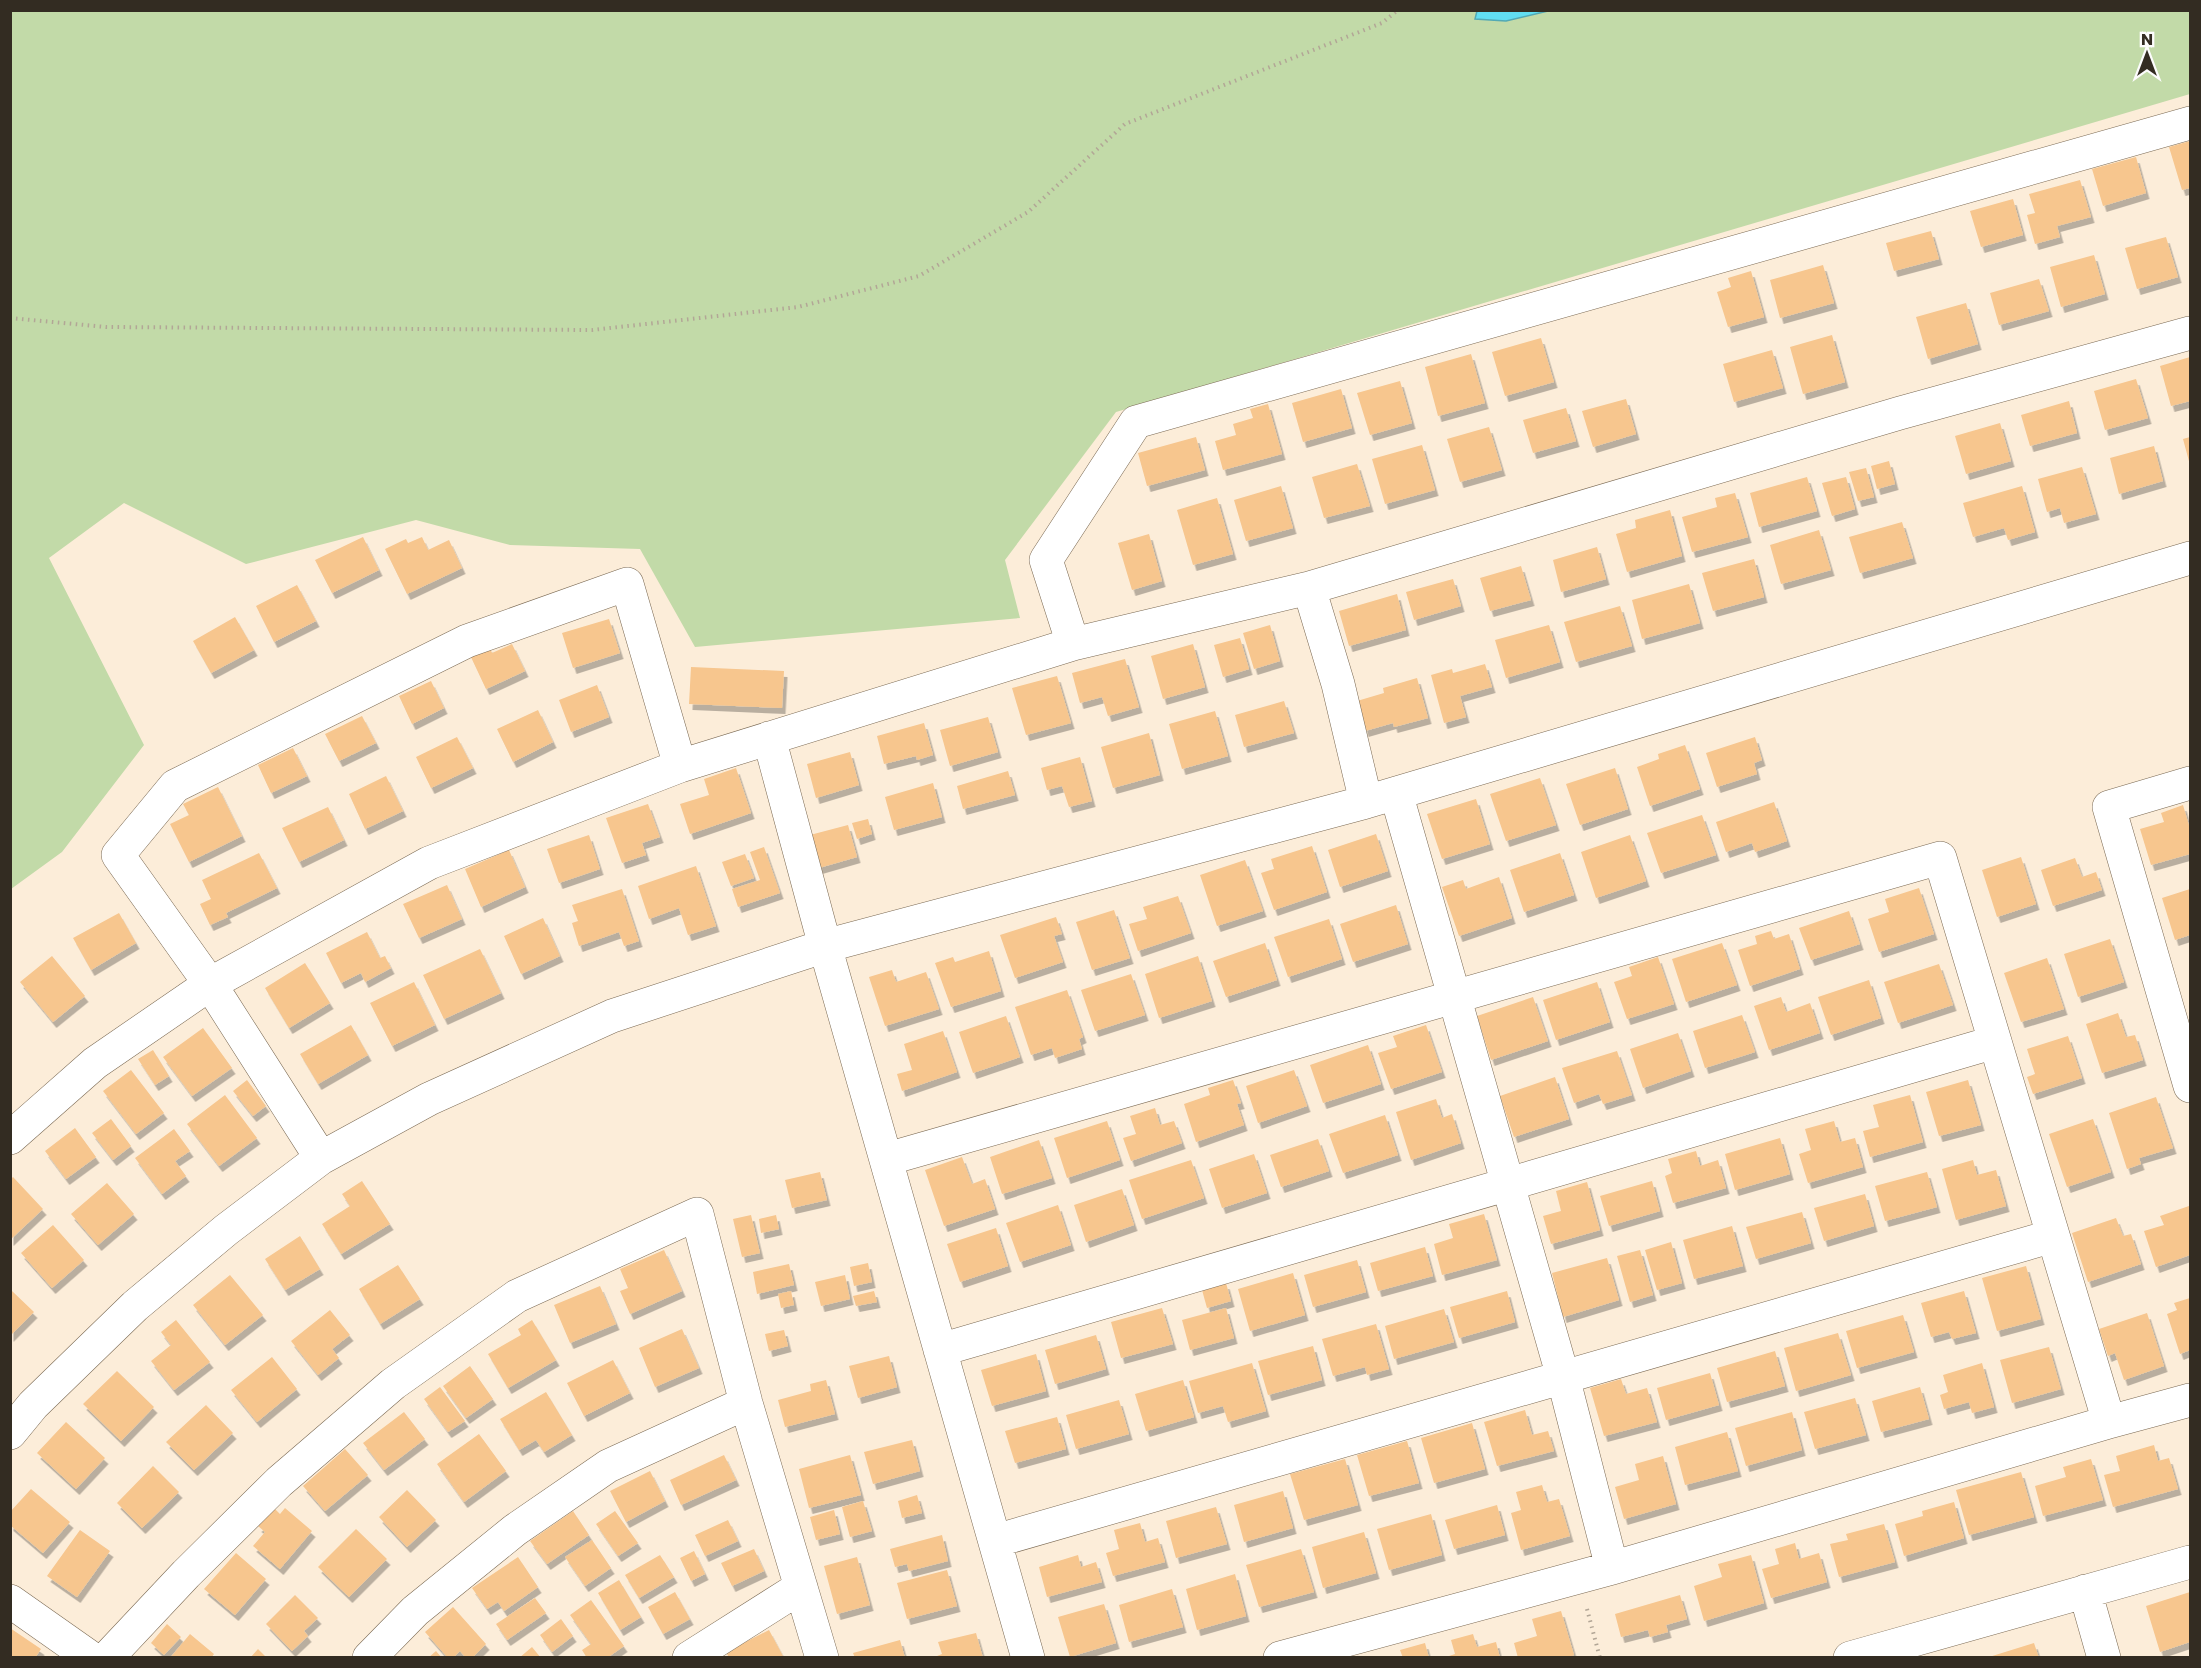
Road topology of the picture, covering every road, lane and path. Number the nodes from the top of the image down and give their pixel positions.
1 (1398, 10) edge
2 (2190, 123) edge
3 (10, 318) edge
4 (2190, 333) edge
5 (2190, 558) edge
6 (1309, 588) junction
7 (1073, 644) junction
8 (769, 738) junction
9 (681, 766) junction
10 (2190, 783) edge
11 (1381, 798) junction
12 (825, 946) junction
13 (210, 984) junction
14 (2178, 994) edge
15 (1454, 997) junction
16 (1995, 1042) junction
17 (2190, 1086) edge
18 (10, 1138) edge
19 (321, 1158) junction
20 (887, 1159) junction
21 (1508, 1183) junction
22 (2053, 1236) junction
23 (940, 1350) junction
24 (1563, 1377) junction
25 (746, 1403) junction
26 (2189, 1407) edge
27 (2109, 1422) junction
28 (10, 1433) edge
29 (995, 1541) junction
30 (2190, 1562) edge
31 (1612, 1568) junction
32 (801, 1587) junction
33 (2085, 1591) junction
34 (10, 1601) edge
35 (1588, 1613) dead end
36 (91, 1658) edge
37 (107, 1658) edge
38 (369, 1658) edge
39 (689, 1658) edge
40 (822, 1658) edge
41 (1028, 1658) edge
42 (1280, 1658) edge
43 (1600, 1658) edge
44 (1850, 1658) edge
45 (2104, 1658) edge

1 - 3 path
2 - 7 street
4 - 6 street
5 - 11 street
6 - 7 street
6 - 11 street
7 - 8 street
8 - 9 street
8 - 12 street
9 - 13 street
9 - 13 street
10 - 14 street
11 - 12 street
11 - 15 street
12 - 19 street
12 - 20 street
13 - 18 street
13 - 19 street
14 - 17 street
15 - 16 street
15 - 20 street
15 - 21 street
16 - 21 street
16 - 22 street
19 - 28 street
20 - 23 street
21 - 23 street
21 - 24 street
22 - 24 street
22 - 27 street
23 - 29 street
24 - 29 street
24 - 31 street
25 - 32 street
25 - 37 street
25 - 38 street
26 - 27 street
27 - 31 street
29 - 41 street
30 - 33 street
31 - 42 street
32 - 39 street
32 - 40 street
33 - 44 street
33 - 45 street
34 - 36 street
35 - 43 path

